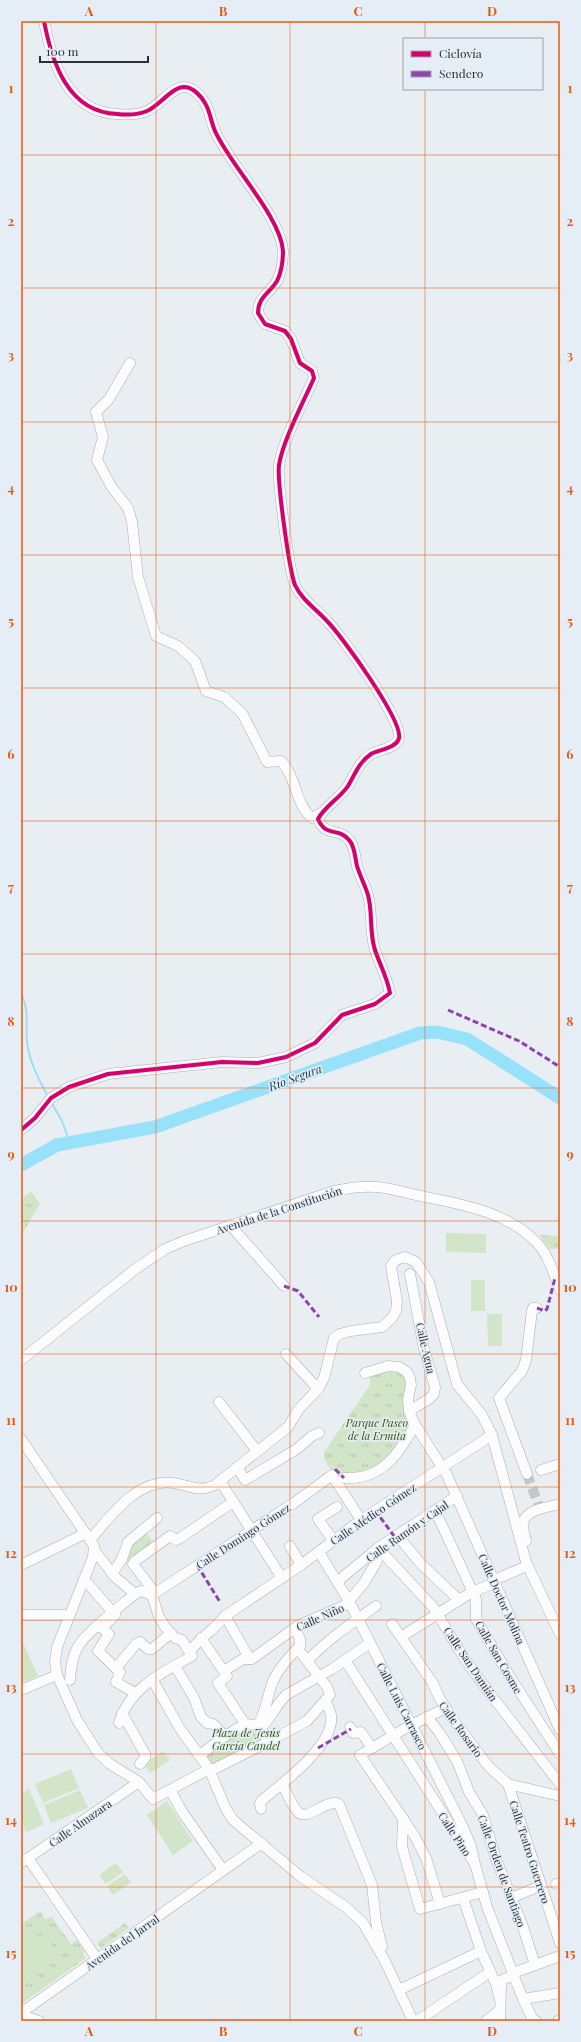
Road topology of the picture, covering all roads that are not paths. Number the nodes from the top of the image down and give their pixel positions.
1 (44, 21) edge
2 (130, 364) dead end
3 (321, 813) junction
4 (21, 1130) edge
5 (230, 1226) junction
6 (410, 1274) dead end
7 (558, 1279) edge
8 (284, 1286) dead end
9 (560, 1290) edge
10 (537, 1308) dead end
11 (286, 1354) dead end
12 (21, 1360) edge
13 (365, 1373) dead end
14 (318, 1389) junction
15 (219, 1402) dead end
16 (409, 1411) junction
17 (415, 1425) junction
18 (319, 1433) dead end
19 (492, 1435) junction
20 (21, 1439) edge
21 (257, 1451) junction
22 (560, 1464) edge
23 (237, 1467) junction
24 (442, 1468) junction
25 (541, 1470) dead end
26 (527, 1474) tunnel mouth
27 (344, 1478) dead end
28 (220, 1481) junction
29 (457, 1496) junction
30 (233, 1502) junction
31 (560, 1505) edge
32 (337, 1507) dead end
33 (435, 1510) junction
34 (157, 1518) dead end
35 (362, 1520) junction
36 (252, 1530) junction
37 (397, 1535) junction
38 (88, 1537) junction
39 (333, 1540) junction
40 (290, 1546) dead end
41 (375, 1550) junction
42 (95, 1551) junction
43 (319, 1552) junction
44 (527, 1564) junction
45 (21, 1565) edge
46 (301, 1565) junction
47 (112, 1574) junction
48 (282, 1578) junction
49 (84, 1579) junction
50 (338, 1581) junction
51 (494, 1581) junction
52 (472, 1592) junction
53 (135, 1594) junction
54 (153, 1594) junction
55 (459, 1600) junction
56 (350, 1602) junction
57 (376, 1606) dead end
58 (113, 1612) junction
59 (437, 1613) junction
60 (21, 1615) edge
61 (70, 1615) junction
62 (225, 1616) junction
63 (358, 1619) junction
64 (392, 1624) dead end
65 (294, 1628) junction
66 (171, 1634) junction
67 (560, 1634) edge
68 (401, 1637) junction
69 (201, 1638) junction
70 (370, 1643) junction
71 (298, 1648) junction
72 (191, 1653) junction
73 (250, 1659) junction
74 (345, 1660) junction
75 (307, 1661) junction
76 (175, 1666) junction
77 (116, 1668) junction
78 (224, 1672) junction
79 (57, 1675) junction
80 (319, 1677) junction
81 (152, 1679) junction
82 (70, 1680) dead end
83 (21, 1690) edge
84 (135, 1693) junction
85 (328, 1698) junction
86 (446, 1708) junction
87 (427, 1717) junction
88 (245, 1724) junction
89 (411, 1725) junction
90 (259, 1726) junction
91 (350, 1727) dead end
92 (560, 1730) edge
93 (392, 1735) junction
94 (224, 1736) junction
95 (268, 1740) junction
96 (372, 1748) junction
97 (560, 1754) edge
98 (200, 1755) junction
99 (140, 1764) dead end
100 (210, 1770) junction
101 (139, 1782) junction
102 (282, 1784) junction
103 (508, 1784) junction
104 (560, 1784) edge
105 (170, 1790) junction
106 (560, 1796) edge
107 (261, 1809) dead end
108 (403, 1818) junction
109 (262, 1843) junction
110 (25, 1861) edge
111 (475, 1864) junction
112 (223, 1870) junction
113 (540, 1886) junction
114 (483, 1892) junction
115 (462, 1898) junction
116 (511, 1898) junction
117 (440, 1904) junction
118 (560, 1943) edge
119 (481, 1951) junction
120 (560, 1956) edge
121 (98, 1959) junction
122 (385, 1961) junction
123 (535, 1966) junction
124 (490, 1972) junction
125 (514, 1974) junction
126 (399, 1990) junction
127 (560, 1993) edge
128 (523, 1999) junction
129 (500, 2000) junction
130 (21, 2014) edge
131 (499, 2016) edge
132 (39, 2021) edge
133 (417, 2021) edge
134 (486, 2021) edge
135 (536, 2021) edge

1 - 3 street
2 - 3 street
3 - 4 street
5 - 7 street, Avenida de la Constitución
5 - 8 street
5 - 12 street, Avenida de la Constitución
6 - 16 street, Calle Agua
7 - 9 street, Avenida de la Constitución
10 - 26 street
11 - 14 street
13 - 16 street
14 - 19 street
14 - 21 street
15 - 21 street
16 - 17 street, Calle Doctor Molina
17 - 24 street, Calle Doctor Molina
17 - 27 street
18 - 23 street
19 - 24 street, Calle Médico Gómez
19 - 44 street
20 - 38 street
21 - 23 street
22 - 25 street
23 - 28 street
24 - 29 street, Calle Doctor Molina
24 - 35 street, Calle Médico Gómez
28 - 30 street
28 - 38 street
29 - 33 street, Calle Ramón y Cajal
29 - 51 street, Calle Doctor Molina
30 - 36 street
30 - 54 street
31 - 44 street
32 - 39 street
33 - 37 street, Calle Ramón y Cajal
33 - 52 street, Calle San Cosme
34 - 47 street
35 - 36 street, Calle Domingo Gómez
35 - 39 street, Calle Médico Gómez
36 - 48 street
36 - 54 street, Calle Domingo Gómez
37 - 41 street, Calle Ramón y Cajal
37 - 55 street
38 - 42 street
38 - 45 street
39 - 43 street, Calle Médico Gómez
40 - 46 street
41 - 50 street, Calle Ramón y Cajal
41 - 56 street, Calle Niño
41 - 59 street, Calle San Damián
42 - 47 street
42 - 49 street
43 - 46 street, Calle Médico Gómez
43 - 50 street, Calle Luis Carrasco
44 - 51 street
44 - 67 street
46 - 48 street, Calle Médico Gómez
47 - 53 street
48 - 62 street, Calle Médico Gómez
49 - 58 street
49 - 61 street
50 - 56 street, Calle Luis Carrasco
51 - 52 street
51 - 92 street, Calle Doctor Molina
52 - 55 street
52 - 97 street, Calle San Cosme
53 - 54 street
53 - 58 street
54 - 66 street
55 - 59 street
56 - 63 street, Calle Luis Carrasco
56 - 65 street, Calle Niño
57 - 63 street
58 - 77 street
58 - 82 street
59 - 68 street
59 - 104 street, Calle San Damián
60 - 61 street
61 - 79 street
62 - 69 street, Calle Médico Gómez
62 - 73 street
63 - 70 street, Calle Luis Carrasco
63 - 75 street
64 - 68 street, Calle Rosario
65 - 71 street
65 - 73 street, Calle Niño
66 - 72 street
66 - 77 street
68 - 86 street, Calle Rosario
69 - 72 street, Calle Médico Gómez
69 - 78 street
70 - 74 street
70 - 89 street, Calle Luis Carrasco
71 - 75 street
71 - 90 street
72 - 76 street, Calle Médico Gómez
73 - 78 street, Calle Niño
74 - 80 street
74 - 93 street, Calle Pino
75 - 80 street
76 - 81 street, Calle Médico Gómez
76 - 94 street
77 - 84 street
78 - 88 street
79 - 83 street
79 - 101 street
80 - 85 street
80 - 90 street
81 - 84 street, Calle Médico Gómez
81 - 98 street
84 - 99 street, Calle Médico Gómez
85 - 95 street
85 - 102 street
86 - 87 street
86 - 103 street, Calle Rosario
87 - 89 street
87 - 116 street, Calle Orden de Santiago
88 - 90 street
88 - 94 street
89 - 93 street
89 - 111 street, Calle Luis Carrasco
90 - 95 street
91 - 96 street
93 - 96 street
93 - 111 street, Calle Pino
94 - 98 street
95 - 100 street
96 - 108 street
98 - 100 street
100 - 105 street
100 - 109 street
101 - 105 street
101 - 110 street, Calle Almazara
102 - 107 street
102 - 122 street
103 - 106 street, Calle Rosario
103 - 113 street, Calle Teatro Guerrero
105 - 112 street
108 - 117 street
108 - 117 street
109 - 112 street, Avenida del Jarral
109 - 122 street
110 - 121 street
111 - 114 street, Calle Pino
112 - 121 street, Avenida del Jarral
113 - 116 street
113 - 118 street, Calle Teatro Guerrero
114 - 115 street
114 - 125 street, Calle Pino
115 - 117 street
115 - 119 street
116 - 123 street, Calle Orden de Santiago
119 - 124 street
119 - 126 street
120 - 123 street
121 - 130 street, Avenida del Jarral
122 - 126 street
123 - 125 street
124 - 129 street
124 - 133 street
125 - 128 street, Calle Pino
125 - 129 street
126 - 133 street
127 - 128 street
128 - 135 street, Calle Pino
129 - 131 street
130 - 132 street
131 - 134 street

